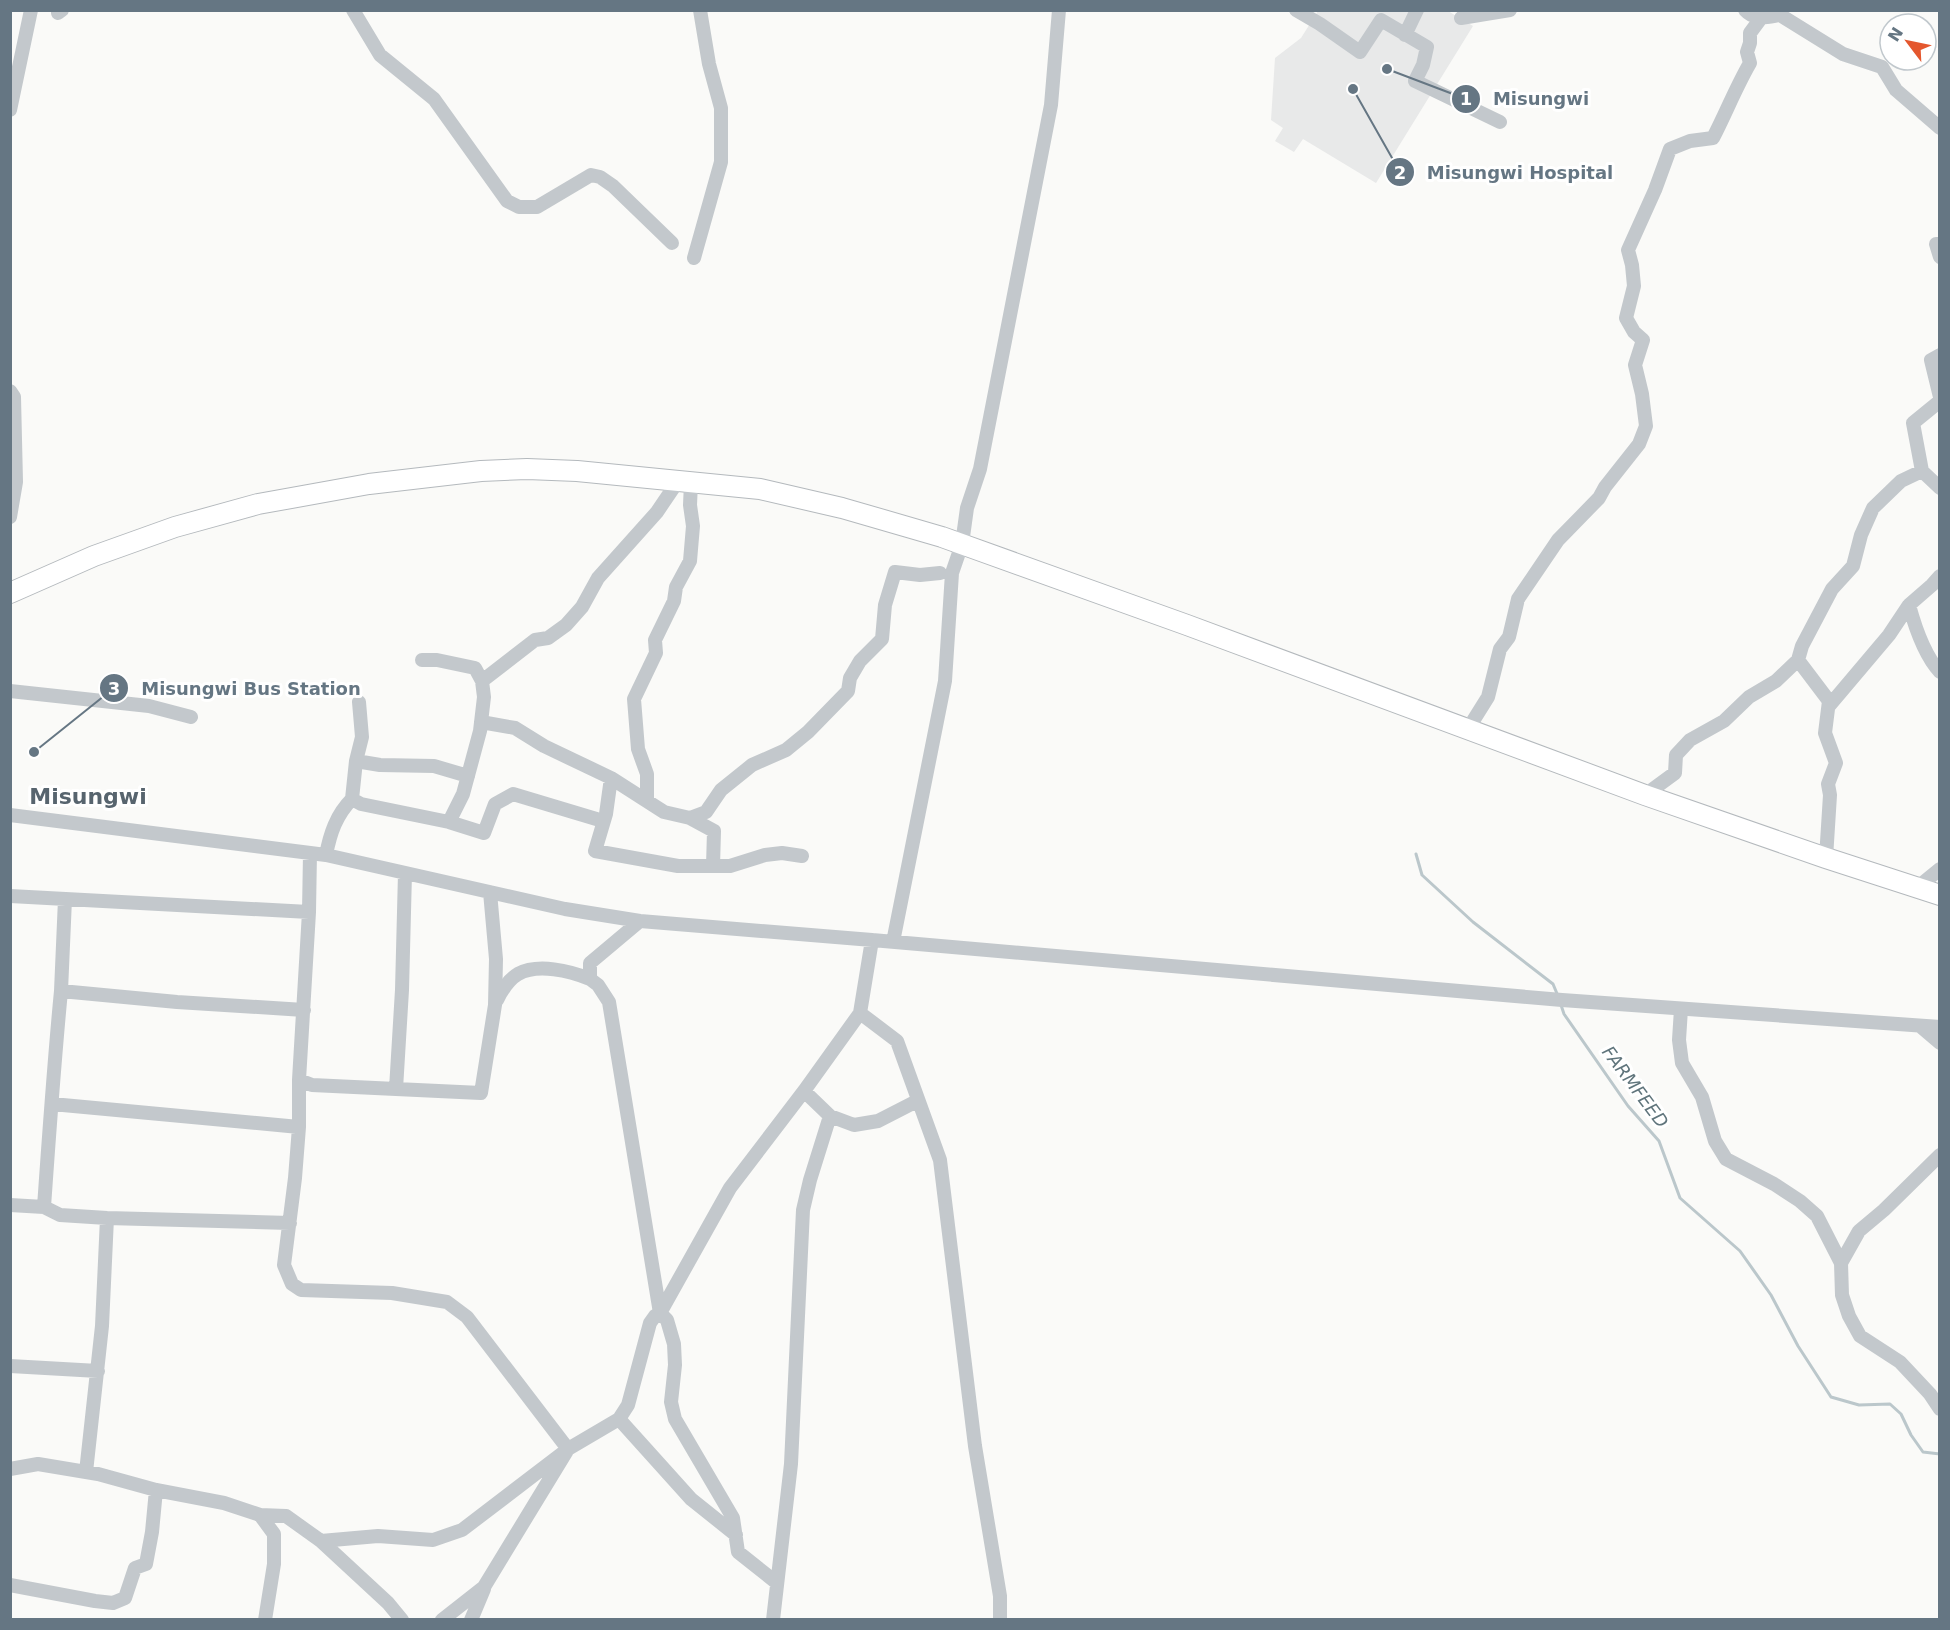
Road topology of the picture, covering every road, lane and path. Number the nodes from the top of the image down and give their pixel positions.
1 (31, 10) edge
2 (353, 10) edge
3 (700, 10) edge
4 (1059, 10) edge
5 (1296, 10) edge
6 (1418, 10) edge
7 (1510, 10) edge
8 (1745, 10) edge
9 (1764, 15) edge
10 (1461, 18) dead end
11 (1405, 35) junction
12 (10, 110) edge
13 (1500, 122) dead end
14 (1940, 128) edge
15 (672, 243) dead end
16 (1940, 244) edge
17 (1940, 257) edge
18 (694, 258) dead end
19 (1940, 355) edge
20 (10, 391) edge
21 (1940, 399) edge
22 (1922, 471) junction
23 (684, 482) junction
24 (1940, 488) edge
25 (10, 517) edge
26 (962, 544) junction
27 (940, 573) dead end
28 (1940, 576) edge
29 (10, 593) edge
30 (1908, 605) junction
31 (422, 660) dead end
32 (1798, 660) junction
33 (1940, 672) edge
34 (482, 681) junction
35 (10, 691) edge
36 (359, 702) dead end
37 (1829, 706) junction
38 (191, 717) dead end
39 (481, 722) junction
40 (1468, 729) junction
41 (356, 761) junction
42 (468, 776) junction
43 (611, 778) junction
44 (1645, 795) junction
45 (352, 799) junction
46 (647, 800) junction
47 (10, 815) edge
48 (690, 818) junction
49 (603, 821) junction
50 (449, 822) junction
51 (310, 853) junction
52 (326, 855) junction
53 (802, 856) dead end
54 (1826, 858) junction
55 (713, 866) junction
56 (1940, 869) edge
57 (405, 873) junction
58 (1918, 887) junction
59 (490, 892) junction
60 (1940, 895) edge
61 (10, 896) edge
62 (65, 899) junction
63 (309, 912) junction
64 (640, 921) junction
65 (872, 940) junction
66 (893, 942) junction
67 (590, 979) junction
68 (61, 991) junction
69 (495, 1005) junction
70 (1680, 1009) junction
71 (304, 1010) junction
72 (860, 1012) junction
73 (1920, 1026) junction
74 (1940, 1027) edge
75 (1940, 1043) edge
76 (299, 1080) junction
77 (396, 1089) junction
78 (804, 1091) junction
79 (917, 1101) junction
80 (52, 1104) junction
81 (830, 1116) junction
82 (299, 1127) junction
83 (1940, 1155) edge
84 (10, 1205) edge
85 (44, 1207) junction
86 (107, 1218) junction
87 (290, 1223) junction
88 (1841, 1263) junction
89 (660, 1313) junction
90 (10, 1366) edge
91 (98, 1371) junction
92 (1940, 1409) edge
93 (619, 1419) junction
94 (568, 1449) junction
95 (10, 1469) edge
96 (86, 1472) junction
97 (156, 1490) junction
98 (260, 1515) junction
99 (736, 1535) junction
100 (321, 1541) junction
101 (777, 1583) junction
102 (10, 1585) edge
103 (484, 1587) junction
104 (265, 1620) edge
105 (402, 1620) edge
106 (442, 1620) edge
107 (471, 1620) edge
108 (773, 1620) edge
109 (1000, 1620) edge

1 - 12 street
2 - 15 street
3 - 18 street
4 - 26 street
5 - 11 street
6 - 11 street
7 - 10 street
8 - 9 street
9 - 14 street
9 - 40 street
11 - 13 street
16 - 17 street
19 - 21 street
20 - 25 street
21 - 22 street
22 - 24 street
22 - 32 street
23 - 26 highway
23 - 29 highway
23 - 34 street
23 - 46 street
26 - 40 highway
26 - 66 street
27 - 48 street
28 - 30 street
30 - 33 street
30 - 37 street
31 - 34 street
32 - 37 street
32 - 44 street
34 - 39 street
35 - 38 street
36 - 41 street
37 - 54 street
39 - 42 street
39 - 43 street
40 - 44 highway
41 - 42 street
41 - 45 street
42 - 50 street
43 - 46 street
43 - 49 street
44 - 54 highway
45 - 50 street
45 - 52 street
46 - 48 street
47 - 51 street
48 - 55 street
49 - 50 street
49 - 55 street
51 - 52 street
51 - 63 street
52 - 57 street
53 - 55 street
54 - 58 highway
56 - 58 street
57 - 59 street
57 - 77 street
58 - 60 highway
59 - 64 street
59 - 69 street
61 - 62 street
62 - 63 street
62 - 68 street
63 - 71 street
64 - 65 street
64 - 67 street
65 - 66 street
65 - 72 street
66 - 70 street
67 - 69 street
67 - 89 street
68 - 71 street
68 - 80 street
69 - 77 street
70 - 73 street
70 - 88 street
71 - 76 street
72 - 78 street
72 - 79 street
73 - 74 street
73 - 75 street
76 - 77 street
76 - 82 street
78 - 81 street
78 - 89 street
79 - 81 street
79 - 109 street
80 - 82 street
80 - 85 street
81 - 101 street
82 - 87 street
83 - 88 street
84 - 85 street
85 - 86 street
86 - 87 street
86 - 91 street
87 - 94 street
88 - 92 street
89 - 93 street
89 - 99 street
90 - 91 street
91 - 96 street
93 - 94 street
93 - 99 street
94 - 100 street
94 - 103 street
95 - 96 street
96 - 97 street
97 - 98 street
97 - 102 street
98 - 100 street
98 - 104 street
99 - 101 street
100 - 105 street
101 - 108 street
103 - 106 street
103 - 107 street

